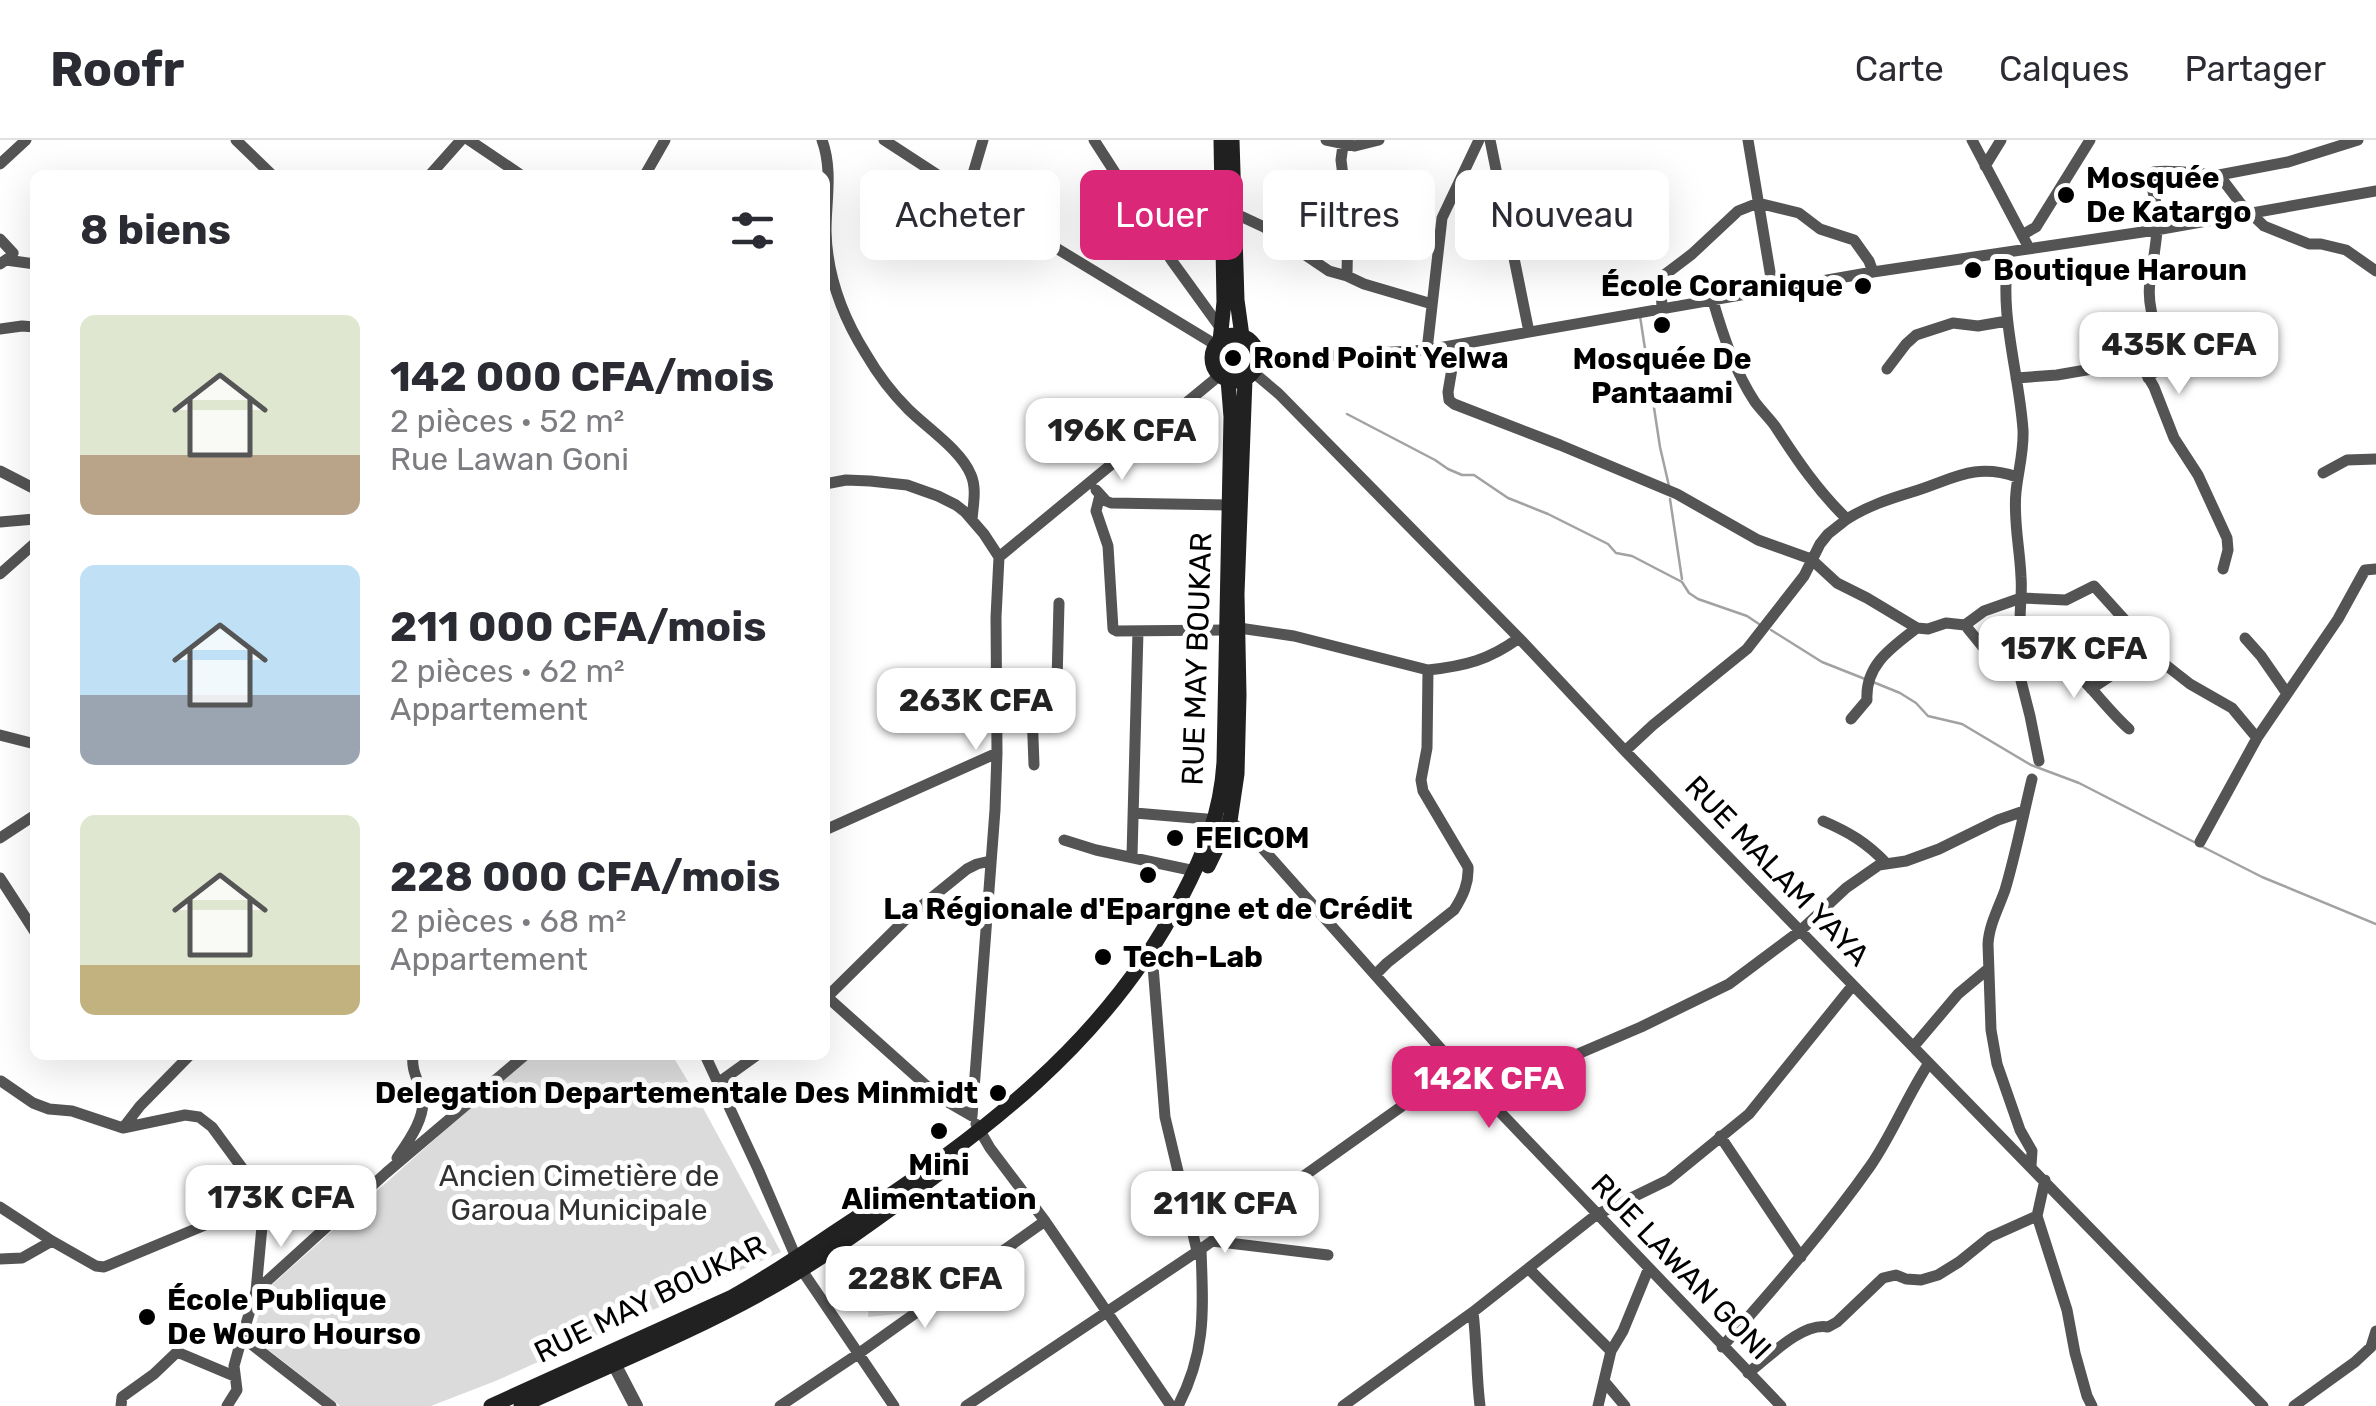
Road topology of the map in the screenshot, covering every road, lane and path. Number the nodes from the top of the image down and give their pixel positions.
1 (26, 140) edge
2 (236, 140) edge
3 (460, 140) edge
4 (469, 140) edge
5 (665, 140) edge
6 (822, 140) edge
7 (884, 140) edge
8 (983, 140) edge
9 (1094, 140) edge
10 (1221, 140) edge
11 (1232, 140) edge
12 (1326, 140) edge
13 (1379, 140) edge
14 (1479, 140) edge
15 (1490, 140) edge
16 (1972, 140) edge
17 (2001, 140) edge
18 (2090, 140) edge
19 (2358, 140) edge
20 (1752, 141) edge
21 (1344, 144) junction
22 (0, 164) edge
23 (1986, 166) junction
24 (267, 170) edge
25 (434, 170) edge
26 (514, 170) edge
27 (649, 170) edge
28 (828, 170) edge
29 (930, 170) edge
30 (974, 170) edge
31 (1233, 170) edge
32 (2219, 175) junction
33 (2376, 192) edge
34 (1758, 203) junction
35 (2249, 212) junction
36 (1243, 217) edge
37 (2156, 230) junction
38 (2022, 235) junction
39 (0, 240) edge
40 (1060, 247) edge
41 (2014, 252) junction
42 (1236, 260) edge
43 (3, 262) edge
44 (30, 264) edge
45 (830, 268) edge
46 (2376, 270) edge
47 (1873, 272) junction
48 (1347, 276) junction
49 (1773, 290) junction
50 (1713, 301) junction
51 (1432, 304) junction
52 (1657, 309) junction
53 (2007, 321) junction
54 (30, 327) edge
55 (0, 330) edge
56 (1529, 332) junction
57 (1242, 336) junction
58 (1220, 339) junction
59 (1456, 345) junction
60 (1426, 350) junction
61 (1886, 369) dead end
62 (1241, 373) junction
63 (2016, 378) junction
64 (2148, 378) junction
65 (2376, 459) edge
66 (0, 471) edge
67 (2322, 473) dead end
68 (2017, 477) junction
69 (1091, 482) junction
70 (830, 483) edge
71 (30, 487) edge
72 (1100, 495) junction
73 (1229, 505) junction
74 (1847, 519) junction
75 (30, 520) edge
76 (972, 520) junction
77 (0, 522) edge
78 (30, 547) edge
79 (1000, 557) junction
80 (1811, 560) junction
81 (2224, 569) dead end
82 (2376, 569) edge
83 (0, 574) edge
84 (2022, 598) junction
85 (1059, 603) dead end
86 (1965, 625) junction
87 (1917, 628) junction
88 (1232, 629) junction
89 (1138, 631) junction
90 (1519, 638) junction
91 (2245, 638) dead end
92 (2024, 646) junction
93 (2151, 649) junction
94 (2016, 661) junction
95 (1428, 670) junction
96 (997, 682) junction
97 (1031, 684) junction
98 (2091, 689) junction
99 (2286, 692) junction
100 (1851, 718) dead end
101 (2129, 729) dead end
102 (0, 735) edge
103 (2257, 738) junction
104 (30, 743) edge
105 (1625, 751) junction
106 (997, 753) junction
107 (2039, 761) dead end
108 (1034, 765) dead end
109 (2032, 779) dead end
110 (2024, 812) junction
111 (1135, 813) junction
112 (30, 818) edge
113 (1223, 820) junction
114 (1823, 821) dead end
115 (830, 828) edge
116 (0, 838) edge
117 (1064, 840) dead end
118 (2200, 842) dead end
119 (1132, 856) junction
120 (990, 862) junction
121 (1886, 864) junction
122 (1195, 871) junction
123 (0, 878) edge
124 (30, 924) edge
125 (1800, 930) junction
126 (1153, 966) junction
127 (1988, 970) junction
128 (1376, 974) junction
129 (1852, 984) junction
130 (830, 993) edge
131 (830, 1001) edge
132 (1914, 1046) junction
133 (185, 1060) edge
134 (413, 1060) edge
135 (519, 1060) edge
136 (707, 1060) edge
137 (750, 1060) edge
138 (1929, 1063) junction
139 (1457, 1068) junction
140 (1, 1081) edge
141 (718, 1083) junction
142 (1485, 1098) junction
143 (972, 1116) junction
144 (123, 1128) junction
145 (982, 1136) junction
146 (1720, 1136) junction
147 (2031, 1166) junction
148 (386, 1173) junction
149 (2045, 1180) junction
150 (362, 1196) junction
151 (264, 1205) junction
152 (0, 1207) edge
153 (1596, 1215) junction
154 (2036, 1216) junction
155 (1045, 1221) junction
156 (52, 1241) junction
157 (1203, 1247) junction
158 (1328, 1254) dead end
159 (1801, 1257) junction
160 (0, 1259) edge
161 (798, 1263) junction
162 (1529, 1269) junction
163 (1648, 1270) junction
164 (256, 1292) junction
165 (1107, 1312) junction
166 (1474, 1312) junction
167 (2376, 1331) edge
168 (242, 1337) junction
169 (1722, 1347) junction
170 (1611, 1351) junction
171 (858, 1354) junction
172 (611, 1358) junction
173 (1748, 1374) junction
174 (234, 1376) junction
175 (1604, 1381) junction
176 (1169, 1405) edge
177 (121, 1406) edge
178 (227, 1406) edge
179 (331, 1406) edge
180 (490, 1406) edge
181 (520, 1406) edge
182 (636, 1406) edge
183 (780, 1406) edge
184 (894, 1406) edge
185 (966, 1406) edge
186 (1343, 1406) edge
187 (1480, 1406) edge
188 (1598, 1406) edge
189 (1625, 1406) edge
190 (1780, 1406) edge
191 (2092, 1406) edge
192 (2263, 1406) edge
193 (2294, 1406) edge

1 - 22 street
2 - 24 street
3 - 25 street
4 - 26 street
5 - 27 street
6 - 28 street
7 - 29 street
8 - 30 street
9 - 58 street
10 - 58 main road
11 - 31 main road
12 - 21 street
13 - 21 street
14 - 51 street
15 - 56 street
16 - 23 street
17 - 23 street
18 - 38 street
19 - 32 street
20 - 34 street
21 - 48 street
23 - 38 street
32 - 35 street
32 - 37 street
33 - 35 street
34 - 47 street
34 - 49 street
34 - 52 street
35 - 37 street
35 - 46 street
36 - 48 street
37 - 41 street
37 - 64 street
38 - 41 street
39 - 43 street
40 - 58 street
41 - 47 street
41 - 53 street
42 - 57 main road
43 - 44 street
45 - 76 street
47 - 49 street
48 - 51 street
49 - 50 street
50 - 52 street
50 - 74 street
51 - 60 street
52 - 56 street
53 - 61 street
53 - 63 street
54 - 55 street
56 - 59 street
57 - 58 main road
57 - 62 main road
58 - 62 main road
59 - 60 street
59 - 80 street
60 - 62 street
62 - 69 street
62 - 73 main road, RUE MAY BOUKAR
62 - 88 main road, RUE MAY BOUKAR
62 - 90 street, RUE MALAM YAYA
63 - 64 street
63 - 68 street
64 - 81 street
65 - 67 street
66 - 71 street
68 - 74 street
68 - 84 street
69 - 72 street
69 - 79 street
70 - 76 street
72 - 73 street
72 - 89 street
73 - 88 main road, RUE MAY BOUKAR
74 - 80 street
75 - 77 street
76 - 79 street
78 - 83 street
79 - 96 street
80 - 87 street
80 - 105 street
82 - 99 street
84 - 86 street
84 - 92 street
84 - 93 street
85 - 97 street
86 - 87 street
86 - 94 street
87 - 100 street
88 - 89 street
88 - 95 street
88 - 113 main road, RUE MAY BOUKAR
89 - 111 street
90 - 95 street
90 - 105 street, RUE MALAM YAYA
91 - 99 street
92 - 94 street
92 - 98 street
93 - 98 street
93 - 103 street
94 - 107 street
95 - 128 street
96 - 97 street
96 - 106 street
97 - 108 street
98 - 101 street
99 - 103 street
102 - 104 street
103 - 118 street
105 - 125 street, RUE MALAM YAYA
106 - 115 street
106 - 120 street
109 - 110 street
110 - 121 street
110 - 127 street
111 - 113 street
111 - 119 street
112 - 116 street
113 - 122 main road, RUE MAY BOUKAR
113 - 126 main road, RUE MAY BOUKAR
113 - 128 street, RUE LAWAN GONI
114 - 121 street
117 - 119 street
119 - 122 street
120 - 130 street
120 - 143 street
121 - 125 street
122 - 145 main road, RUE MAY BOUKAR
123 - 124 street
125 - 129 street, RUE MALAM YAYA
125 - 142 street
126 - 145 main road, RUE MAY BOUKAR
126 - 157 street
127 - 132 street
127 - 147 street
128 - 139 street, RUE LAWAN GONI
129 - 132 street, RUE MALAM YAYA
129 - 146 street
131 - 143 street
132 - 138 street, RUE MALAM YAYA
133 - 144 street
134 - 148 street
135 - 148 street
136 - 141 street
137 - 141 street
138 - 147 street, RUE MALAM YAYA
138 - 159 street
139 - 142 street, RUE LAWAN GONI
139 - 157 street
140 - 144 street
141 - 161 street
142 - 153 street, RUE LAWAN GONI
143 - 145 street
144 - 151 street
145 - 155 street
145 - 161 main road, RUE MAY BOUKAR
146 - 153 street
146 - 159 street
147 - 149 street, RUE MALAM YAYA
148 - 150 street
149 - 154 street
149 - 192 street, RUE MALAM YAYA
150 - 151 street
150 - 164 street
151 - 156 street
151 - 164 street
152 - 156 street
153 - 162 street
153 - 163 street, RUE LAWAN GONI
154 - 173 street
154 - 191 street
155 - 165 street
155 - 171 street
156 - 160 street
157 - 158 street
157 - 165 street
157 - 176 street
159 - 169 street
161 - 171 street
161 - 172 main road, RUE MAY BOUKAR
162 - 166 street
162 - 170 street
163 - 169 street, RUE LAWAN GONI
163 - 170 street
164 - 168 street
165 - 176 street
165 - 185 street
166 - 186 street
166 - 187 street
167 - 193 street
168 - 174 street
168 - 179 street
169 - 173 street, RUE LAWAN GONI
170 - 175 street
171 - 183 street
171 - 184 street
172 - 180 main road, RUE MAY BOUKAR
172 - 181 main road, RUE MAY BOUKAR
172 - 182 street
173 - 190 street, RUE LAWAN GONI
174 - 177 street
174 - 178 street
175 - 188 street
175 - 189 street

